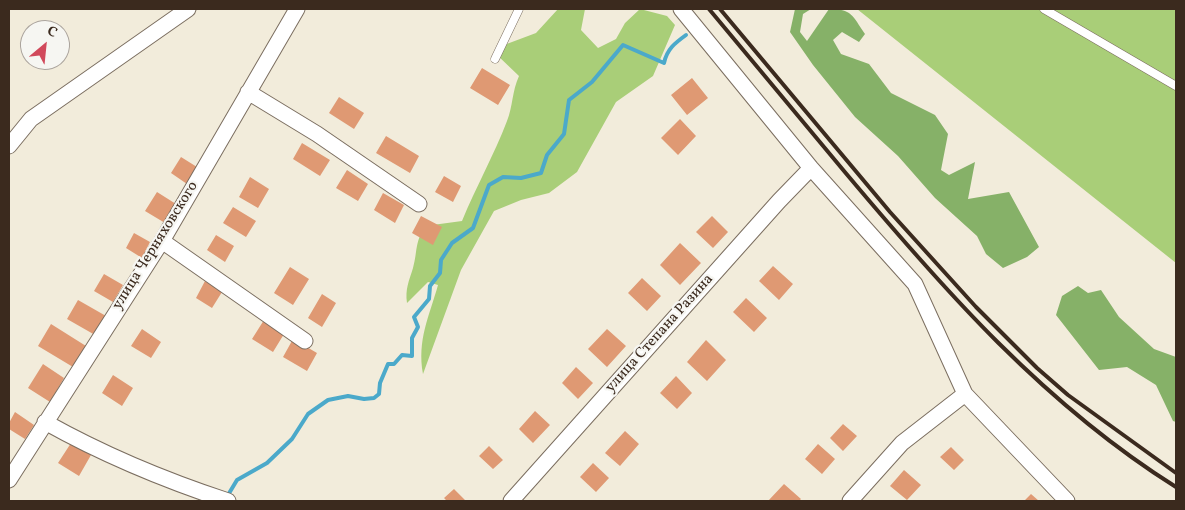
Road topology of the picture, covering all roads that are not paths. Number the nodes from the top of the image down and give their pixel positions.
1 (188, 9) edge
2 (297, 9) edge
3 (518, 9) edge
4 (681, 9) edge
5 (1044, 9) edge
6 (495, 59) dead end
7 (1176, 86) edge
8 (248, 92) junction
9 (9, 146) edge
10 (811, 168) junction
11 (418, 204) dead end
12 (162, 241) junction
13 (305, 340) dead end
14 (965, 394) junction
15 (45, 422) junction
16 (9, 480) edge
17 (228, 501) edge
18 (511, 501) edge
19 (850, 501) edge
20 (1067, 501) edge

1 - 9 street
2 - 8 street, улица Черняховского
3 - 6 lane
4 - 10 street
5 - 7 lane
8 - 11 street
8 - 12 street, улица Черняховского
10 - 14 street
10 - 18 street, улица Степана Разина
12 - 13 street
12 - 15 street, улица Черняховского
14 - 19 street
14 - 20 street
15 - 16 street, улица Черняховского
15 - 17 street

